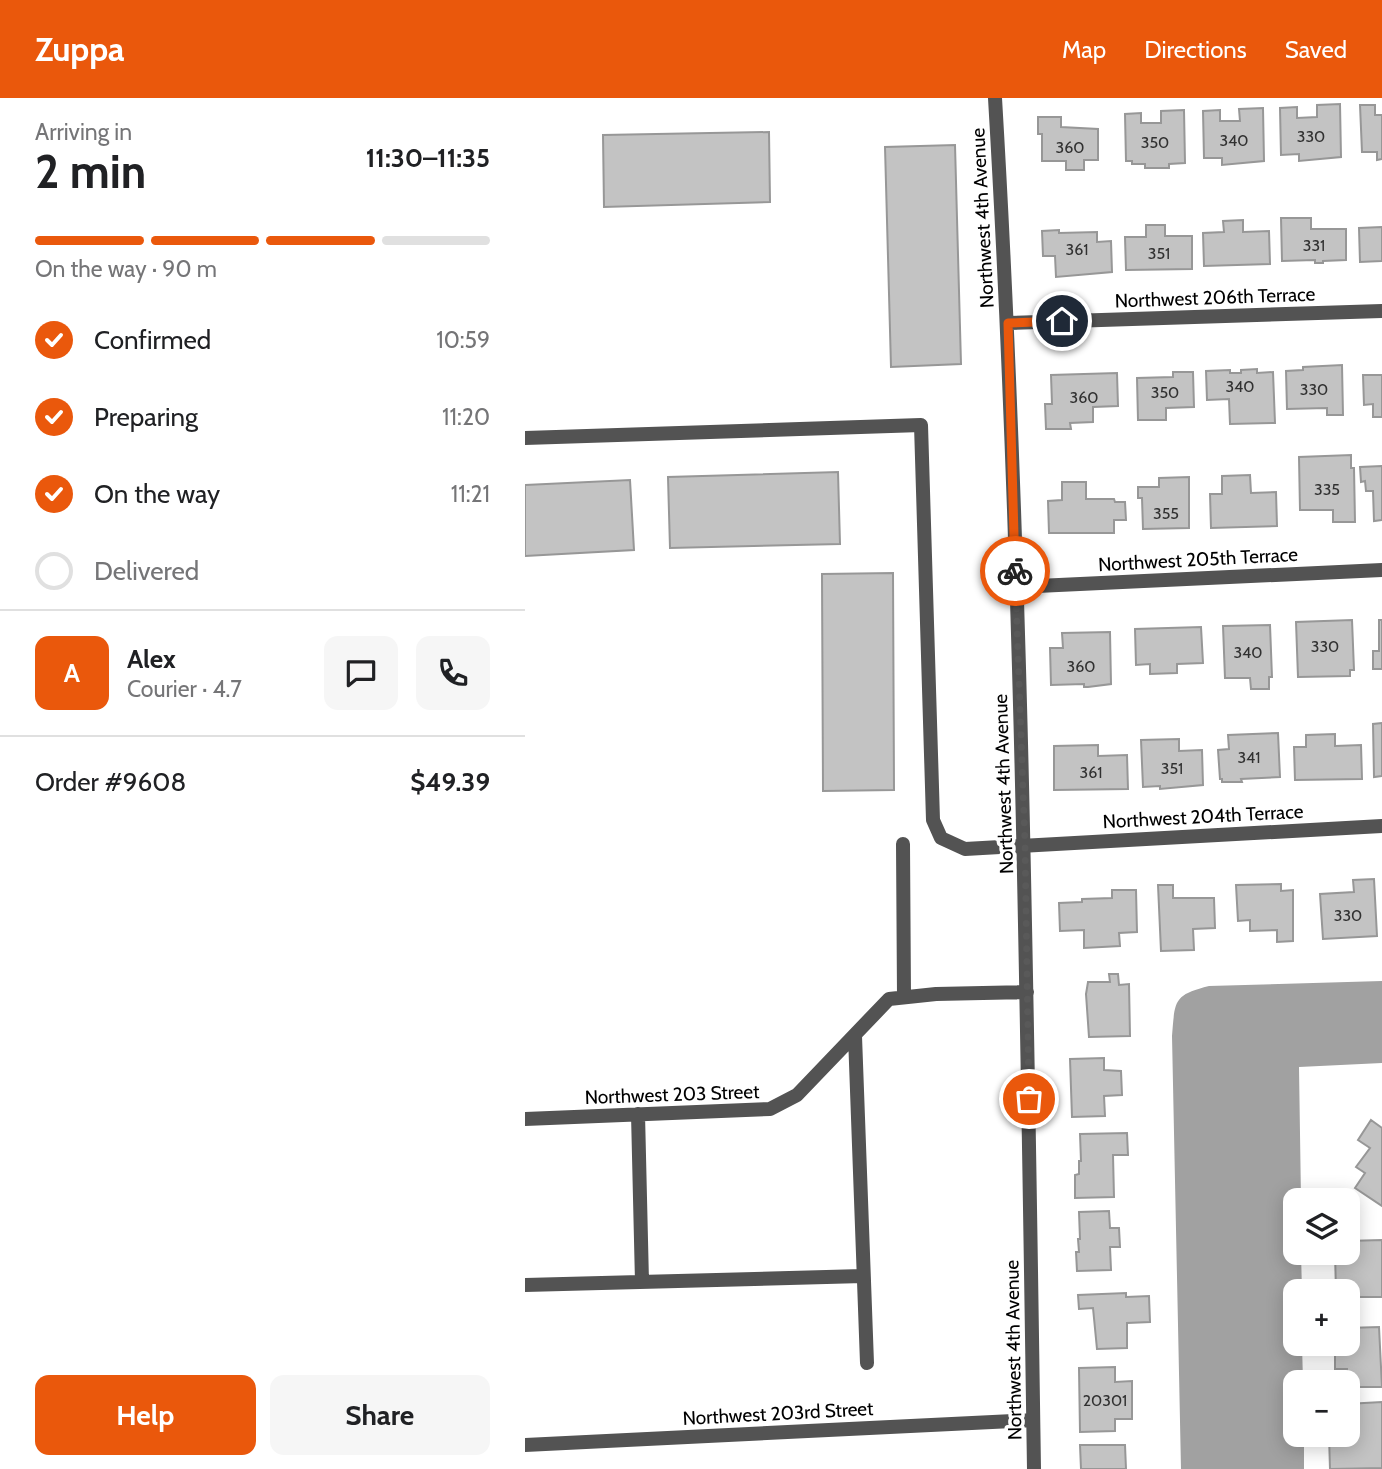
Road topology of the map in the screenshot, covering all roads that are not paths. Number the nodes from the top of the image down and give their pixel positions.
1 (995, 98) edge
2 (1382, 311) edge
3 (1008, 323) junction
4 (525, 438) edge
5 (1382, 570) edge
6 (1015, 586) junction
7 (1382, 826) edge
8 (902, 844) dead end
9 (1025, 844) junction
10 (1027, 992) junction
11 (904, 997) junction
12 (855, 1036) junction
13 (638, 1114) junction
14 (525, 1119) edge
15 (863, 1276) junction
16 (642, 1282) junction
17 (525, 1285) edge
18 (867, 1363) dead end
19 (1033, 1420) junction
20 (525, 1445) edge
21 (1034, 1469) edge

1 - 3 street, Northwest 4th Avenue
2 - 3 street, Northwest 206th Terrace
3 - 6 street, Northwest 4th Avenue
4 - 9 street, Northwest 204th Terrace
5 - 6 street, Northwest 205th Terrace
6 - 9 street, Northwest 4th Avenue
7 - 9 street, Northwest 204th Terrace
8 - 11 street
9 - 10 street, Northwest 4th Avenue
10 - 11 street, Northwest 203 Street
10 - 19 street, Northwest 4th Avenue
11 - 12 street, Northwest 203 Street
12 - 13 street, Northwest 203 Street
12 - 15 street
13 - 14 street, Northwest 203 Street
13 - 16 street
15 - 16 street
15 - 18 street
16 - 17 street
19 - 20 street, Northwest 203rd Street
19 - 21 street, Northwest 4th Avenue

